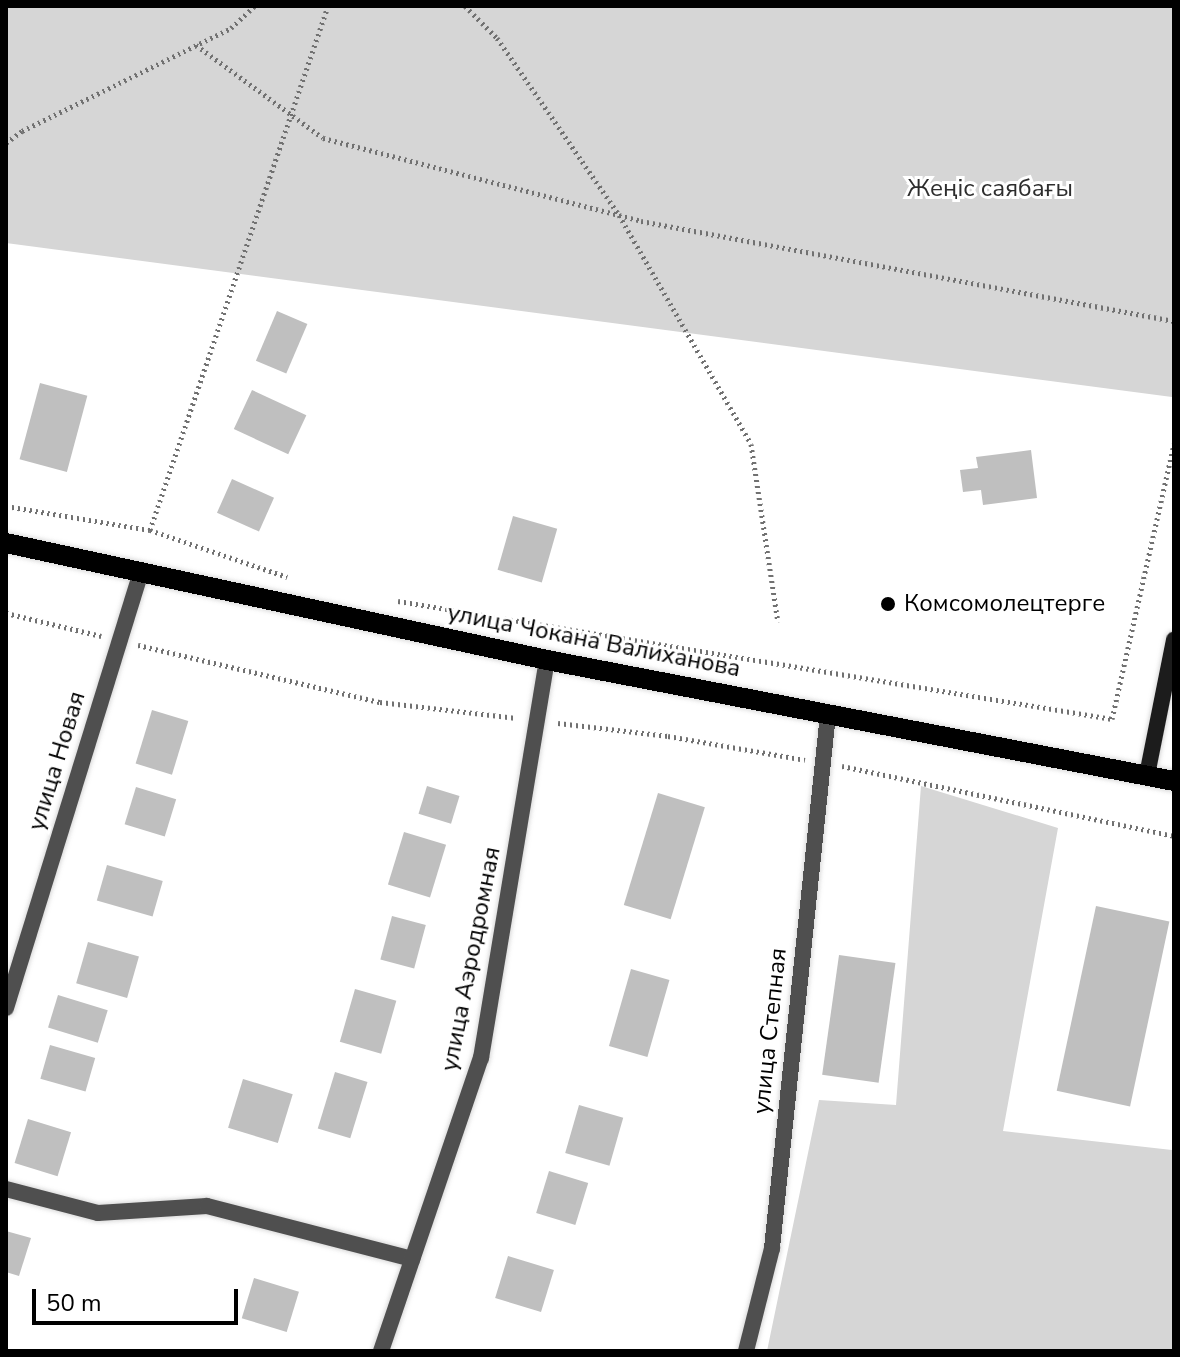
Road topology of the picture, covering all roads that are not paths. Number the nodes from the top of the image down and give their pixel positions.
1 (6, 543) edge
2 (140, 574) junction
3 (1174, 640) edge
4 (547, 660) junction
5 (828, 714) junction
6 (1147, 775) junction
7 (1174, 781) edge
8 (6, 1008) edge
9 (6, 1189) edge
10 (412, 1259) junction
11 (381, 1351) edge
12 (746, 1351) edge

1 - 2 main road, улица Чокана Валиханова
2 - 4 main road, улица Чокана Валиханова
2 - 8 street, улица Новая
3 - 6 main road
4 - 5 main road, улица Чокана Валиханова
4 - 10 street, улица Аэродромная
5 - 6 main road, улица Чокана Валиханова
5 - 12 street, улица Степная
6 - 7 main road, улица Чокана Валиханова
9 - 10 street
10 - 11 street, улица Аэродромная

